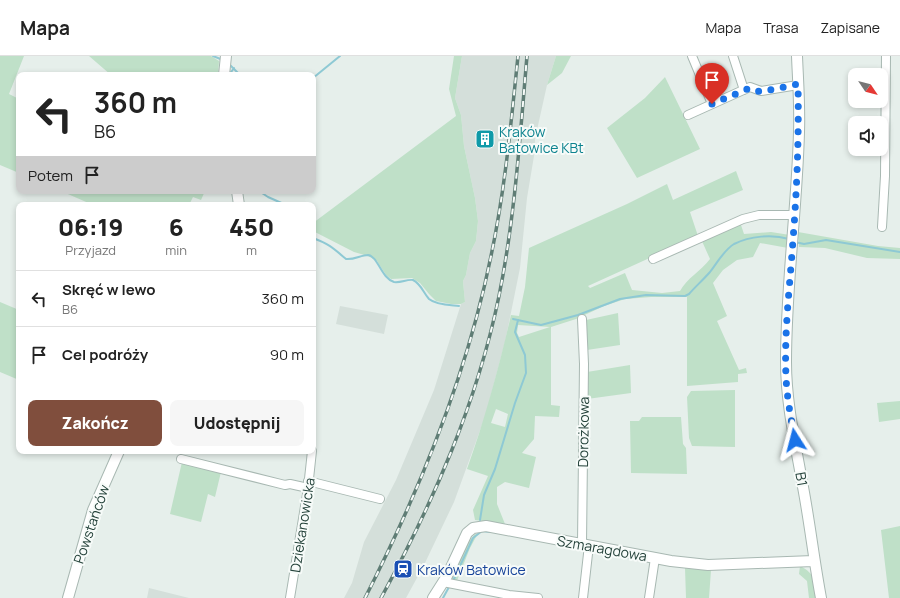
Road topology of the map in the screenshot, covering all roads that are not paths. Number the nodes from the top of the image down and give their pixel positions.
1 (692, 56) edge
2 (734, 56) edge
3 (797, 56) edge
4 (886, 56) edge
5 (226, 57) edge
6 (224, 72) edge
7 (798, 84) junction
8 (744, 90) junction
9 (712, 104) junction
10 (688, 115) dead end
11 (794, 215) junction
12 (882, 227) dead end
13 (653, 259) dead end
14 (582, 319) dead end
15 (118, 454) edge
16 (312, 454) edge
17 (181, 459) dead end
18 (219, 464) dead end
19 (290, 484) junction
20 (308, 485) junction
21 (380, 499) dead end
22 (585, 545) junction
23 (655, 558) junction
24 (814, 561) junction
25 (443, 582) junction
26 (68, 598) edge
27 (290, 598) edge
28 (433, 598) edge
29 (538, 598) edge
30 (583, 598) edge
31 (649, 598) edge
32 (821, 598) edge

1 - 9 street
2 - 8 street
3 - 7 street, B1
4 - 12 street
5 - 6 street
7 - 8 street
7 - 11 street, B1
8 - 9 street
9 - 10 street
11 - 13 street
11 - 24 street, B1
14 - 22 street, Dorożkowa
15 - 26 street, Powstańców
16 - 20 street, Dziekanowicka
17 - 19 street
18 - 19 street
19 - 20 street
20 - 21 street
20 - 27 street, Dziekanowicka
22 - 23 street, Szmaragdowa
22 - 25 street, Szmaragdowa
22 - 30 street, Dorożkowa
23 - 24 street, Szmaragdowa
23 - 31 street
24 - 32 street, B1
25 - 28 street, Szmaragdowa
25 - 29 street

